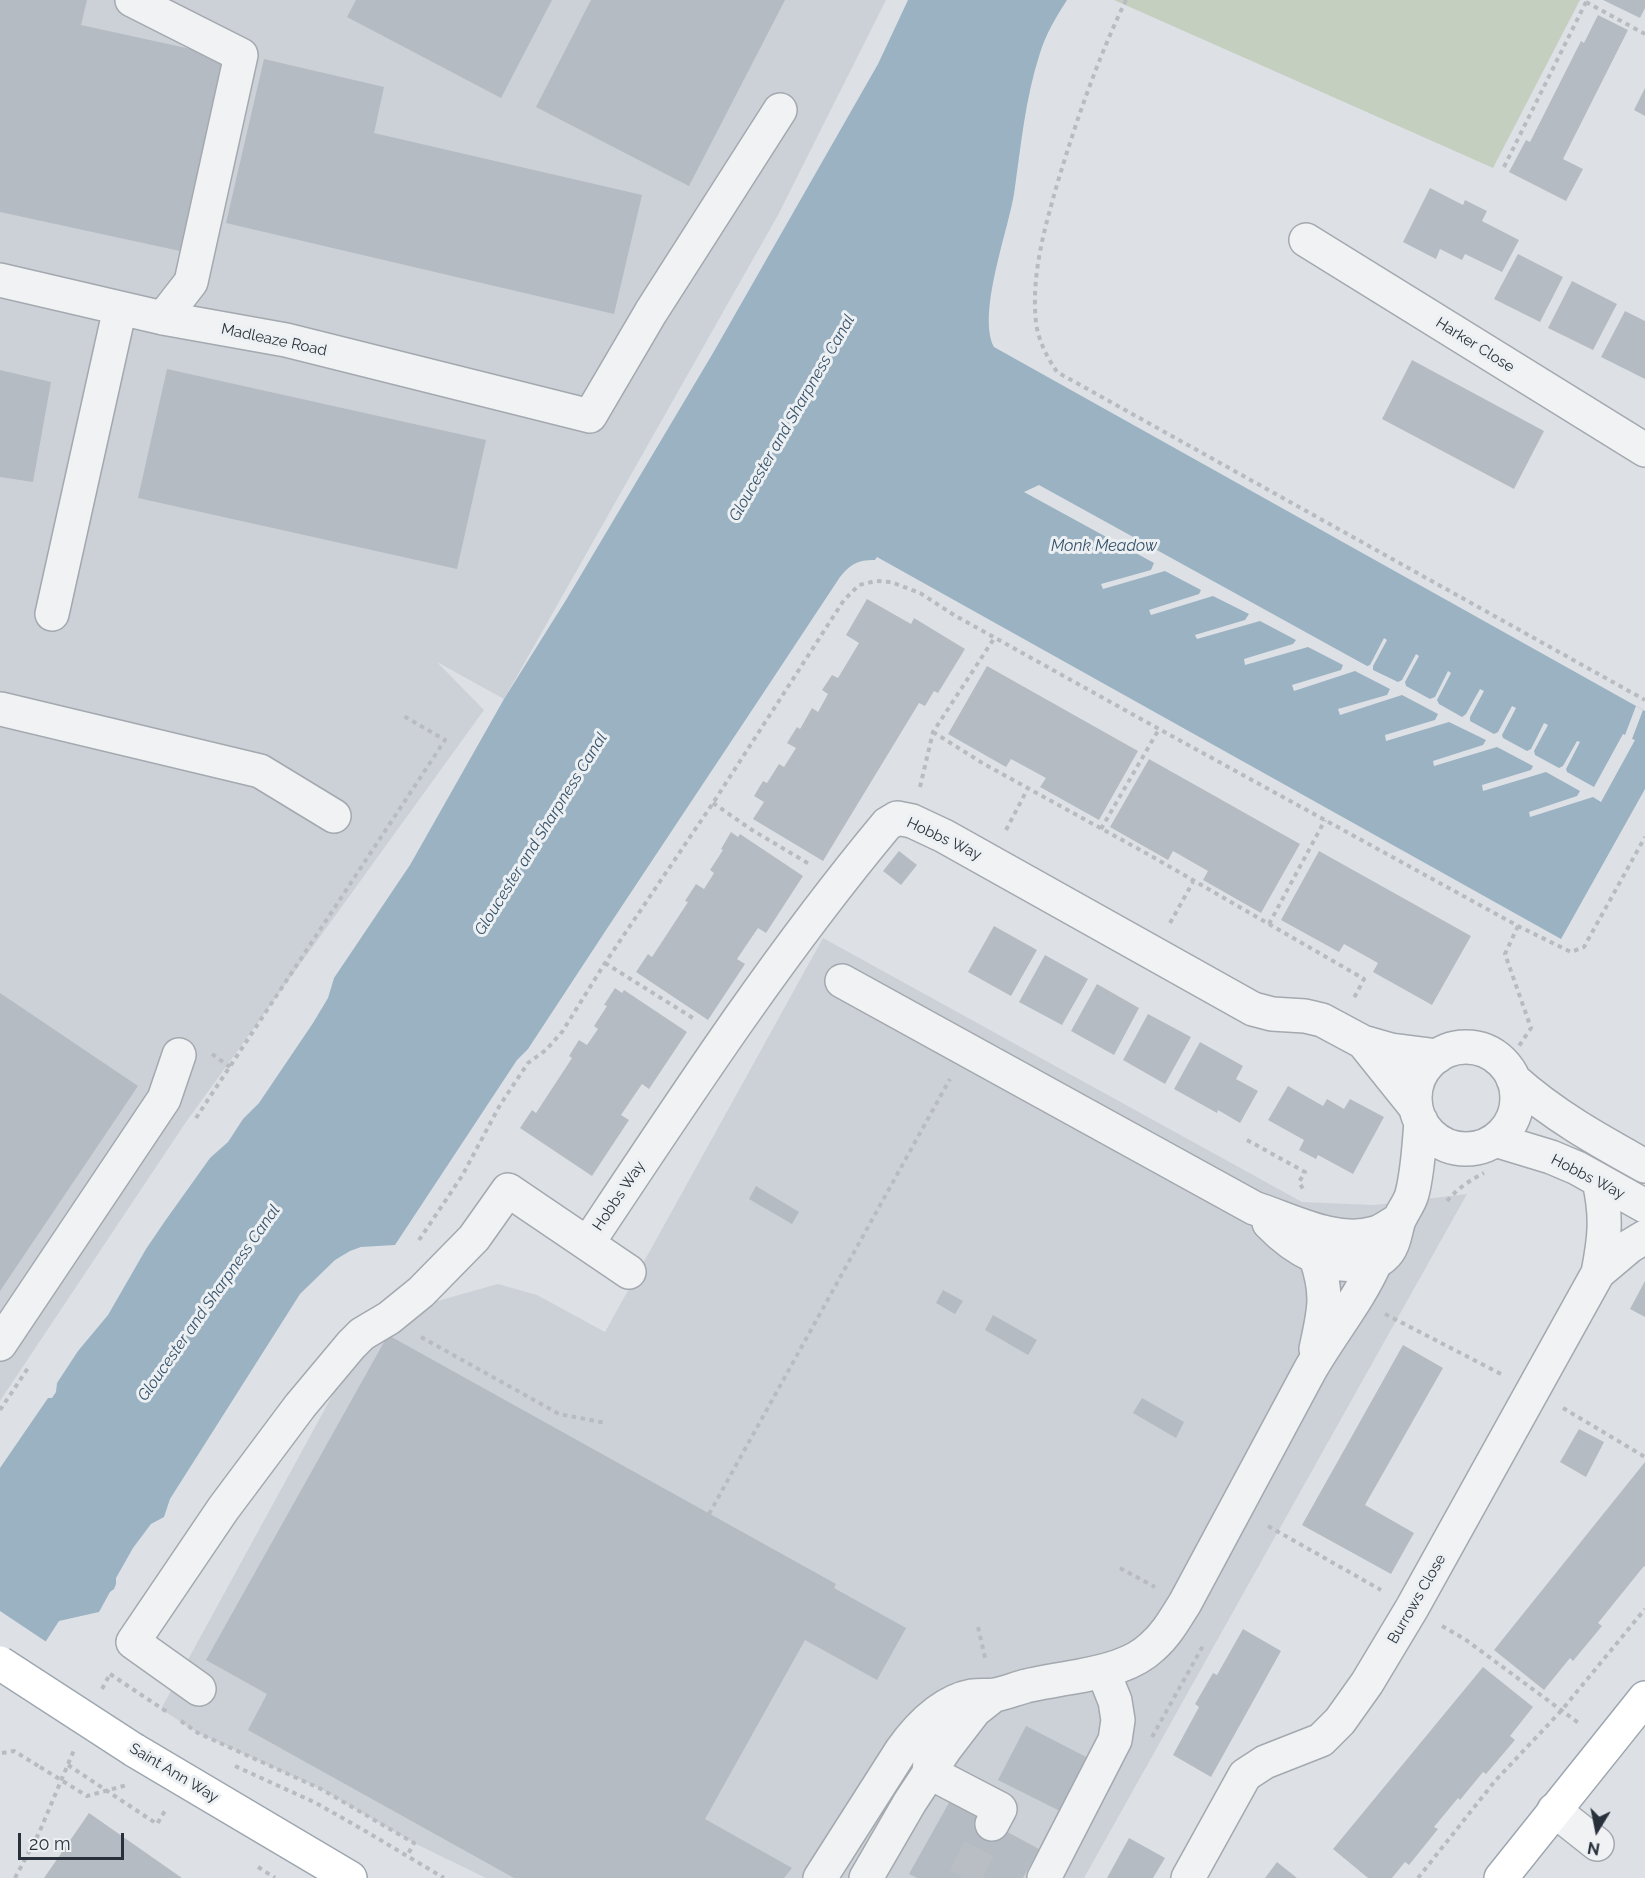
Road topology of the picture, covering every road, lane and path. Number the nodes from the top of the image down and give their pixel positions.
1 (132, 0) edge
2 (1126, 0) edge
3 (1587, 1) edge
4 (1645, 34) edge
5 (780, 110) dead end
6 (1504, 167) dead end
7 (1306, 240) dead end
8 (0, 280) edge
9 (120, 308) junction
10 (163, 318) junction
11 (1645, 450) edge
12 (52, 614) dead end
13 (995, 637) dead end
14 (1645, 700) edge
15 (0, 710) edge
16 (402, 715) dead end
17 (1159, 729) dead end
18 (933, 732) junction
19 (1028, 788) junction
20 (713, 803) dead end
21 (334, 816) dead end
22 (1325, 820) dead end
23 (912, 821) junction
24 (1101, 830) junction
25 (989, 861) junction
26 (840, 882) junction
27 (1193, 882) junction
28 (1269, 924) junction
29 (1518, 926) dead end
30 (1152, 953) junction
31 (605, 963) dead end
32 (1364, 979) dead end
33 (842, 981) dead end
34 (725, 1038) junction
35 (1363, 1042) junction
36 (966, 1050) junction
37 (178, 1055) dead end
38 (1438, 1056) junction
39 (1510, 1072) junction
40 (1418, 1115) junction
41 (191, 1125) dead end
42 (1247, 1140) dead end
43 (1483, 1144) junction
44 (1636, 1152) edge
45 (1495, 1172) dead end
46 (1599, 1181) junction
47 (1305, 1192) dead end
48 (1645, 1206) edge
49 (1254, 1208) junction
50 (1405, 1208) junction
51 (1442, 1210) dead end
52 (1645, 1237) edge
53 (588, 1243) junction
54 (1316, 1258) junction
55 (1376, 1261) junction
56 (629, 1272) dead end
57 (1598, 1273) junction
58 (1389, 1304) dead end
59 (389, 1318) junction
60 (0, 1344) edge
61 (33, 1361) dead end
62 (1311, 1368) junction
63 (1533, 1391) junction
64 (0, 1410) edge
65 (606, 1423) dead end
66 (1645, 1457) edge
67 (710, 1514) dead end
68 (1268, 1526) dead end
69 (1412, 1608) junction
70 (1645, 1609) edge
71 (1206, 1639) dead end
72 (0, 1663) edge
73 (1103, 1671) junction
74 (110, 1674) dead end
75 (200, 1689) dead end
76 (994, 1695) junction
77 (1645, 1698) edge
78 (1561, 1711) junction
79 (170, 1714) dead end
80 (933, 1715) junction
81 (180, 1721) dead end
82 (1608, 1743) junction
83 (1147, 1746) dead end
84 (2, 1753) dead end
85 (225, 1762) dead end
86 (68, 1765) dead end
87 (929, 1772) junction
88 (127, 1785) dead end
89 (166, 1809) dead end
90 (1554, 1810) junction
91 (992, 1824) tunnel mouth
92 (39, 1833) dead end
93 (1597, 1844) dead end
94 (407, 1857) junction
95 (15, 1878) edge
96 (350, 1878) edge
97 (444, 1878) edge
98 (820, 1878) edge
99 (866, 1878) edge
100 (1044, 1878) edge
101 (1188, 1878) edge
102 (1418, 1878) edge
103 (1501, 1878) edge

1 - 10 street
2 - 14 path
3 - 4 path
3 - 6 path
5 - 10 street, Madleaze Road
7 - 11 street, Harker Close
8 - 9 street, Madleaze Road
9 - 10 street, Madleaze Road
9 - 12 street
13 - 18 path
15 - 21 street
16 - 41 path
17 - 24 path
18 - 19 path
18 - 23 path
19 - 24 path
19 - 25 path
20 - 26 path
22 - 28 path
23 - 25 street, Hobbs Way
23 - 26 street, Hobbs Way
24 - 27 path
25 - 30 street, Hobbs Way
26 - 34 street, Hobbs Way
27 - 28 path
27 - 30 path
28 - 32 path
29 - 39 path
30 - 35 street, Hobbs Way
31 - 34 path
33 - 36 street
34 - 53 street, Hobbs Way
35 - 38 street, Hobbs Way
35 - 40 street, Hobbs Way
36 - 49 street
36 - 67 path
37 - 60 street
38 - 39 street
38 - 40 street
39 - 43 street
39 - 44 street
40 - 43 street
40 - 50 street
42 - 47 path
43 - 46 street, Hobbs Way
43 - 50 street
45 - 51 path
46 - 48 street, Hobbs Way
46 - 57 street, Burrows Close
49 - 50 street
49 - 54 street
50 - 55 street
52 - 57 street, Burrows Close
53 - 56 street, Hobbs Way
53 - 59 street, Hobbs Way
54 - 55 street
54 - 62 street
55 - 62 street
57 - 63 street, Burrows Close
58 - 63 path
59 - 65 path
59 - 75 street
61 - 64 path
62 - 73 street
63 - 66 path
63 - 69 street, Burrows Close
68 - 69 path
69 - 78 path
69 - 101 street, Burrows Close
70 - 78 path
71 - 83 path
72 - 96 main road, Saint Ann Way, bridge
73 - 76 street
73 - 100 street
74 - 79 path
76 - 80 street
76 - 87 street
77 - 82 main road
78 - 82 path
78 - 102 path
80 - 87 street
80 - 98 street
81 - 94 path
82 - 90 main road
84 - 88 path, bridge
85 - 94 path
86 - 89 path
87 - 91 street
87 - 99 street
90 - 93 street
90 - 103 main road
92 - 95 path
94 - 97 path

